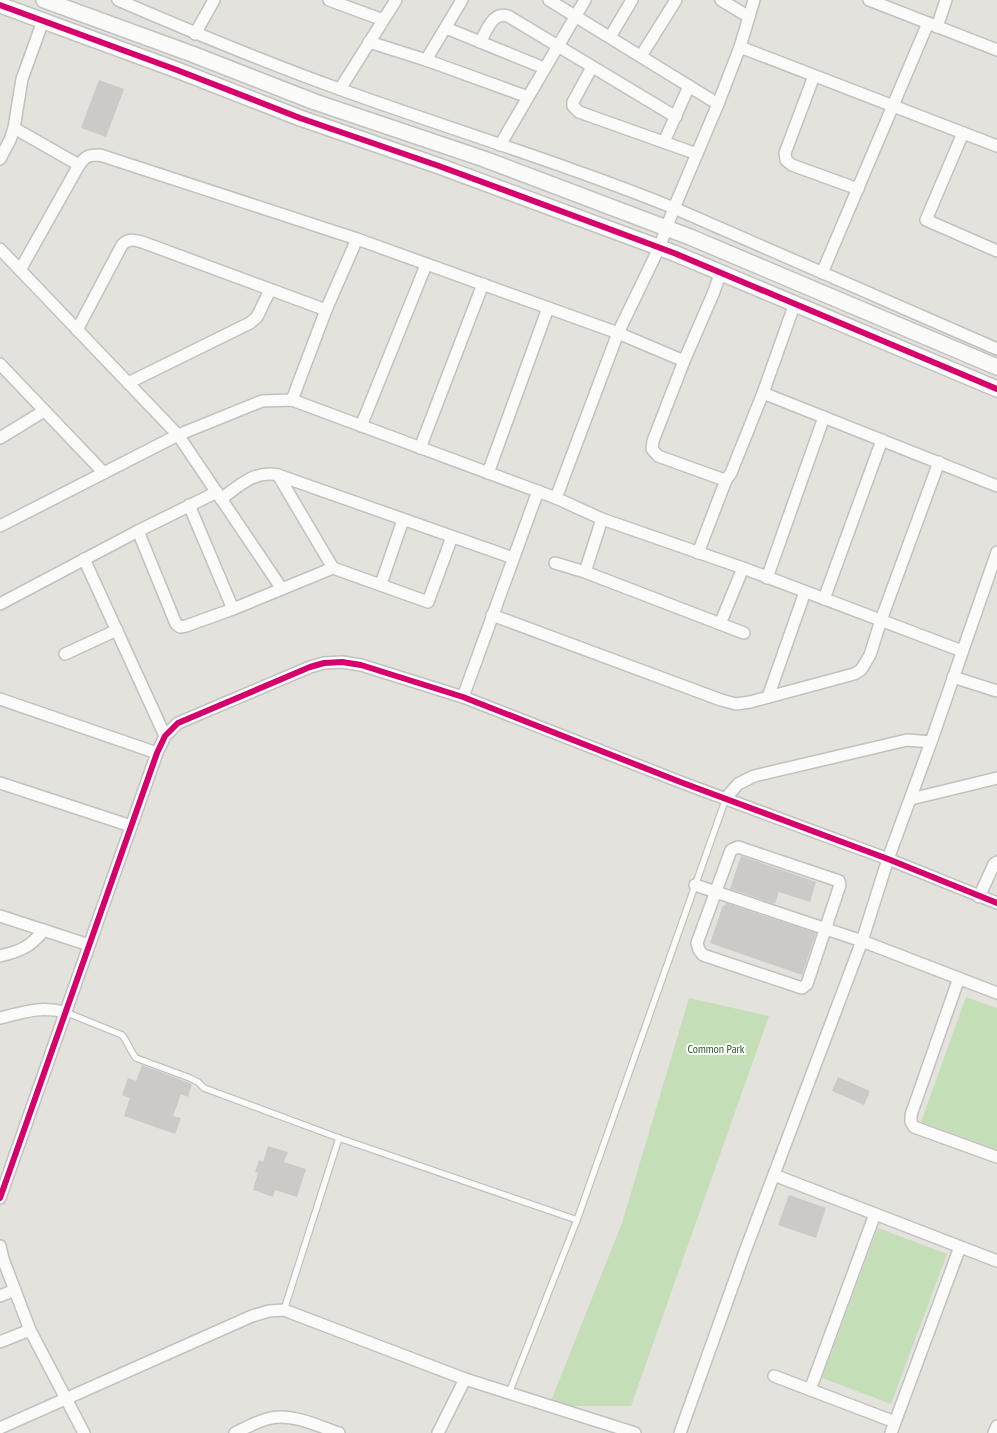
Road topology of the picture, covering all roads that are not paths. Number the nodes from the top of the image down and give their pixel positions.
1 (118, 0) edge
2 (214, 0) edge
3 (329, 0) edge
4 (396, 0) edge
5 (462, 0) edge
6 (549, 0) edge
7 (585, 0) edge
8 (632, 0) edge
9 (676, 0) edge
10 (721, 0) edge
11 (754, 0) edge
12 (869, 0) edge
13 (946, 0) edge
14 (47, 1) edge
15 (0, 5) edge
16 (576, 16) junction
17 (749, 17) junction
18 (383, 20) junction
19 (43, 21) junction
20 (932, 25) junction
21 (446, 28) junction
22 (195, 34) junction
23 (610, 37) junction
24 (369, 42) junction
25 (480, 42) junction
26 (557, 47) junction
27 (740, 47) junction
28 (997, 50) edge
29 (641, 56) junction
30 (426, 60) junction
31 (592, 67) junction
32 (544, 68) junction
33 (814, 76) junction
34 (690, 86) junction
35 (340, 89) junction
36 (528, 97) junction
37 (718, 104) junction
38 (893, 106) junction
39 (676, 117) junction
40 (14, 128) junction
41 (963, 133) junction
42 (664, 142) junction
43 (500, 145) junction
44 (997, 146) edge
45 (697, 154) junction
46 (0, 159) edge
47 (79, 165) junction
48 (858, 190) junction
49 (674, 208) junction
50 (666, 228) junction
51 (357, 239) junction
52 (659, 248) junction
53 (0, 249) edge
54 (997, 251) edge
55 (426, 265) junction
56 (20, 270) junction
57 (721, 272) junction
58 (822, 272) junction
59 (483, 284) junction
60 (270, 290) junction
61 (795, 303) junction
62 (548, 308) junction
63 (326, 310) junction
64 (77, 330) junction
65 (618, 333) junction
66 (997, 349) edge
67 (684, 361) junction
68 (0, 364) edge
69 (997, 367) edge
70 (128, 383) junction
71 (997, 389) edge
72 (763, 393) junction
73 (292, 400) junction
74 (44, 411) junction
75 (824, 417) junction
76 (361, 426) junction
77 (178, 435) junction
78 (0, 438) edge
79 (882, 440) junction
80 (420, 448) junction
81 (938, 462) junction
82 (104, 473) junction
83 (488, 473) junction
84 (278, 476) junction
85 (726, 480) junction
86 (997, 486) edge
87 (538, 492) junction
88 (219, 496) junction
89 (556, 498) junction
90 (189, 505) junction
91 (602, 519) junction
92 (403, 520) junction
93 (0, 526) edge
94 (138, 532) junction
95 (452, 536) junction
96 (997, 552) edge
97 (698, 553) junction
98 (513, 558) junction
99 (84, 559) junction
100 (555, 563) dead end
101 (334, 568) junction
102 (743, 568) junction
103 (585, 572) junction
104 (767, 578) junction
105 (381, 584) junction
106 (282, 589) junction
107 (805, 592) junction
108 (824, 599) junction
109 (0, 604) edge
110 (233, 609) junction
111 (492, 615) junction
112 (881, 620) junction
113 (720, 624) junction
114 (117, 630) junction
115 (744, 633) dead end
116 (962, 651) junction
117 (65, 654) dead end
118 (953, 677) junction
119 (997, 691) edge
120 (768, 697) junction
121 (463, 698) junction
122 (0, 699) edge
123 (165, 736) junction
124 (931, 742) junction
125 (157, 753) junction
126 (997, 778) edge
127 (0, 783) edge
128 (726, 798) junction
129 (911, 798) junction
130 (131, 826) junction
131 (888, 859) junction
132 (997, 862) edge
133 (695, 885) junction
134 (716, 892) junction
135 (979, 897) junction
136 (997, 903) edge
137 (0, 916) edge
138 (826, 928) junction
139 (44, 930) junction
140 (862, 941) junction
141 (89, 945) junction
142 (0, 956) edge
143 (958, 978) junction
144 (997, 993) edge
145 (65, 1012) junction
146 (0, 1018) edge
147 (339, 1138) junction
148 (997, 1157) edge
149 (774, 1175) junction
150 (0, 1198) edge
151 (875, 1214) junction
152 (576, 1220) junction
153 (0, 1246) edge
154 (960, 1246) junction
155 (1, 1259) edge
156 (997, 1261) edge
157 (15, 1290) junction
158 (0, 1296) edge
159 (284, 1310) junction
160 (30, 1330) junction
161 (0, 1342) edge
162 (774, 1376) dead end
163 (465, 1379) junction
164 (810, 1390) junction
165 (509, 1393) junction
166 (66, 1399) junction
167 (997, 1426) edge
168 (893, 1428) edge
169 (5, 1429) edge
170 (313, 1429) edge
171 (84, 1433) edge
172 (235, 1433) edge
173 (339, 1433) edge
174 (438, 1433) edge
175 (635, 1433) edge
176 (680, 1433) edge
177 (994, 1433) edge

1 - 22 street
2 - 22 street
3 - 18 street
4 - 18 street
5 - 21 street
6 - 16 street
7 - 16 street
8 - 23 street
9 - 29 street
10 - 17 street
11 - 17 street
12 - 20 street
13 - 20 street
14 - 19 street
14 - 50 street
15 - 19 street
16 - 23 street
16 - 26 street
17 - 27 street
18 - 24 street
19 - 40 street
19 - 52 street
20 - 28 street
20 - 38 street
21 - 25 street
21 - 30 street
22 - 35 street
23 - 29 street
24 - 30 street
24 - 35 street
25 - 26 street
25 - 32 street
26 - 31 street
26 - 32 street
27 - 33 street
27 - 37 street
29 - 34 street
30 - 36 street
31 - 39 street
31 - 42 street
32 - 36 street
33 - 38 street
33 - 48 street
34 - 37 street
34 - 39 street
35 - 43 street
36 - 43 street
37 - 45 street
38 - 41 street
38 - 48 street
39 - 42 street
40 - 46 street
40 - 47 street
41 - 44 street
41 - 54 street
42 - 45 street
43 - 49 street
45 - 49 street
47 - 51 street
47 - 56 street
48 - 58 street
49 - 50 street
49 - 58 street
50 - 52 street
50 - 69 street
51 - 55 street
51 - 63 street
52 - 57 street
52 - 65 street
53 - 56 street
55 - 59 street
55 - 76 street
56 - 64 street
57 - 61 street
57 - 67 street
58 - 66 street
59 - 62 street
59 - 80 street
60 - 63 street
60 - 64 street
60 - 70 street
61 - 71 street
61 - 72 street
62 - 65 street
62 - 83 street
63 - 73 street
64 - 70 street
65 - 67 street
65 - 89 street
67 - 85 street
68 - 74 street
70 - 77 street
72 - 75 street
72 - 85 street
73 - 76 street
73 - 77 street
74 - 78 street
74 - 82 street
75 - 79 street
75 - 104 street
76 - 80 street
77 - 82 street
77 - 88 street
79 - 81 street
79 - 108 street
80 - 83 street
81 - 86 street
81 - 112 street
82 - 93 street
83 - 87 street
84 - 88 street
84 - 92 street
84 - 101 street
85 - 97 street
87 - 89 street
87 - 98 street
88 - 90 street
88 - 106 street
89 - 91 street
90 - 94 street
90 - 110 street
91 - 97 street
91 - 103 street
92 - 95 street
92 - 105 street
94 - 99 street
94 - 110 street
95 - 98 street
95 - 105 street
96 - 116 street
97 - 102 street
98 - 111 street
99 - 109 street
99 - 114 street
100 - 103 street
101 - 105 street
101 - 106 street
102 - 104 street
102 - 113 street
103 - 113 street
104 - 107 street
106 - 110 street
107 - 108 street
107 - 120 street
108 - 112 street
111 - 120 street
111 - 121 street
112 - 116 street
112 - 120 street
113 - 115 street
114 - 117 street
114 - 123 street
116 - 118 street
118 - 119 street
118 - 124 street
121 - 123 street
121 - 128 street
122 - 125 street
123 - 125 street
124 - 128 street
124 - 129 street
125 - 130 street
126 - 129 street
127 - 130 street
128 - 131 street
128 - 133 lane
129 - 131 street
130 - 141 street
131 - 135 street
131 - 140 street
132 - 135 street
133 - 134 street
133 - 152 lane
134 - 138 street
134 - 138 street
134 - 138 street
135 - 136 street
137 - 139 street
138 - 140 street
139 - 141 street
139 - 142 street
140 - 143 street
140 - 149 street
141 - 145 street
143 - 144 street
143 - 148 street
145 - 146 street
145 - 147 lane
145 - 150 street
147 - 152 lane
147 - 159 lane
149 - 151 street
149 - 176 street
151 - 154 street
151 - 164 street
152 - 165 lane
153 - 155 street
154 - 156 street
154 - 168 street
155 - 157 street
157 - 158 street
157 - 160 street
159 - 163 street
159 - 166 street
160 - 161 street
160 - 166 street
162 - 164 street
163 - 165 street
163 - 174 street
164 - 168 street
165 - 175 street
166 - 169 street
166 - 171 street
167 - 177 street
170 - 172 street
170 - 173 street

